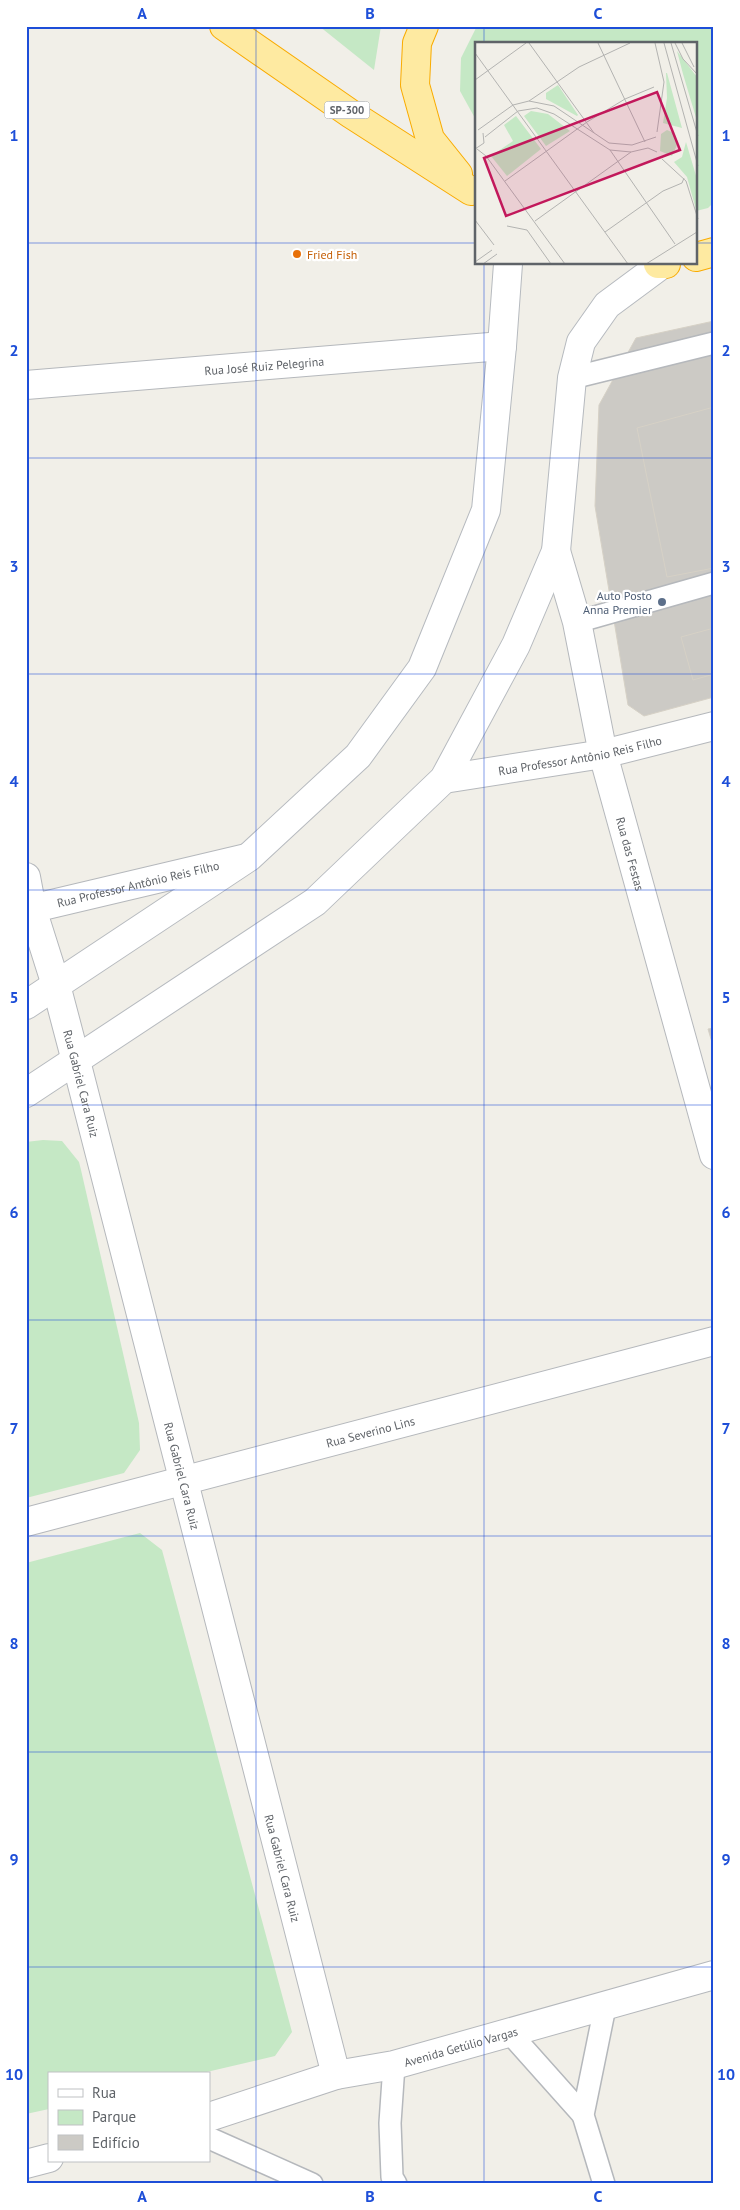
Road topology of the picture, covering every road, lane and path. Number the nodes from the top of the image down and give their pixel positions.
1 (224, 26) edge
2 (424, 26) edge
3 (474, 193) edge
4 (714, 252) edge
5 (698, 256) edge
6 (508, 265) edge
7 (661, 265) edge
8 (714, 343) edge
9 (502, 346) junction
10 (572, 378) junction
11 (26, 385) edge
12 (556, 551) junction
13 (714, 584) edge
14 (577, 622) junction
15 (714, 726) edge
16 (603, 754) junction
17 (444, 779) junction
18 (249, 857) junction
19 (26, 877) edge
20 (29, 910) edge
21 (56, 985) junction
22 (26, 1005) edge
23 (76, 1061) junction
24 (26, 1093) edge
25 (714, 1155) edge
26 (714, 1341) edge
27 (184, 1479) junction
28 (26, 1522) edge
29 (714, 1975) edge
30 (604, 2007) junction
31 (509, 2032) junction
32 (394, 2065) junction
33 (336, 2076) junction
34 (583, 2115) junction
35 (210, 2117) edge
36 (210, 2138) edge
37 (48, 2158) edge
38 (26, 2164) edge
39 (312, 2184) edge
40 (396, 2184) edge
41 (604, 2184) edge

1 - 3 highway, SP-300
2 - 3 highway
4 - 5 highway
6 - 9 street
7 - 10 street
8 - 10 lane
9 - 11 street, Rua José Ruiz Pelegrina
9 - 18 street
10 - 12 street
12 - 14 street, Rua das Festas
12 - 17 street
13 - 14 lane
14 - 16 street, Rua das Festas
15 - 16 street, Rua Professor Antônio Reis Filho
16 - 17 street, Rua Professor Antônio Reis Filho
16 - 25 street, Rua das Festas
17 - 23 street
18 - 20 street, Rua Professor Antônio Reis Filho
18 - 21 street
19 - 20 street, Rua Gabriel Cara Ruiz
20 - 21 street, Rua Gabriel Cara Ruiz
21 - 22 street
21 - 23 street, Rua Gabriel Cara Ruiz
23 - 24 street
23 - 27 street, Rua Gabriel Cara Ruiz
26 - 27 street, Rua Severino Lins
27 - 28 street, Rua Severino Lins
27 - 33 street, Rua Gabriel Cara Ruiz
29 - 30 street, Avenida Getúlio Vargas
30 - 31 street, Avenida Getúlio Vargas
30 - 34 lane
31 - 32 street, Avenida Getúlio Vargas
31 - 34 lane
32 - 33 street, Avenida Getúlio Vargas
32 - 40 lane
33 - 35 street, Avenida Getúlio Vargas
34 - 41 lane
36 - 39 lane
37 - 38 street

